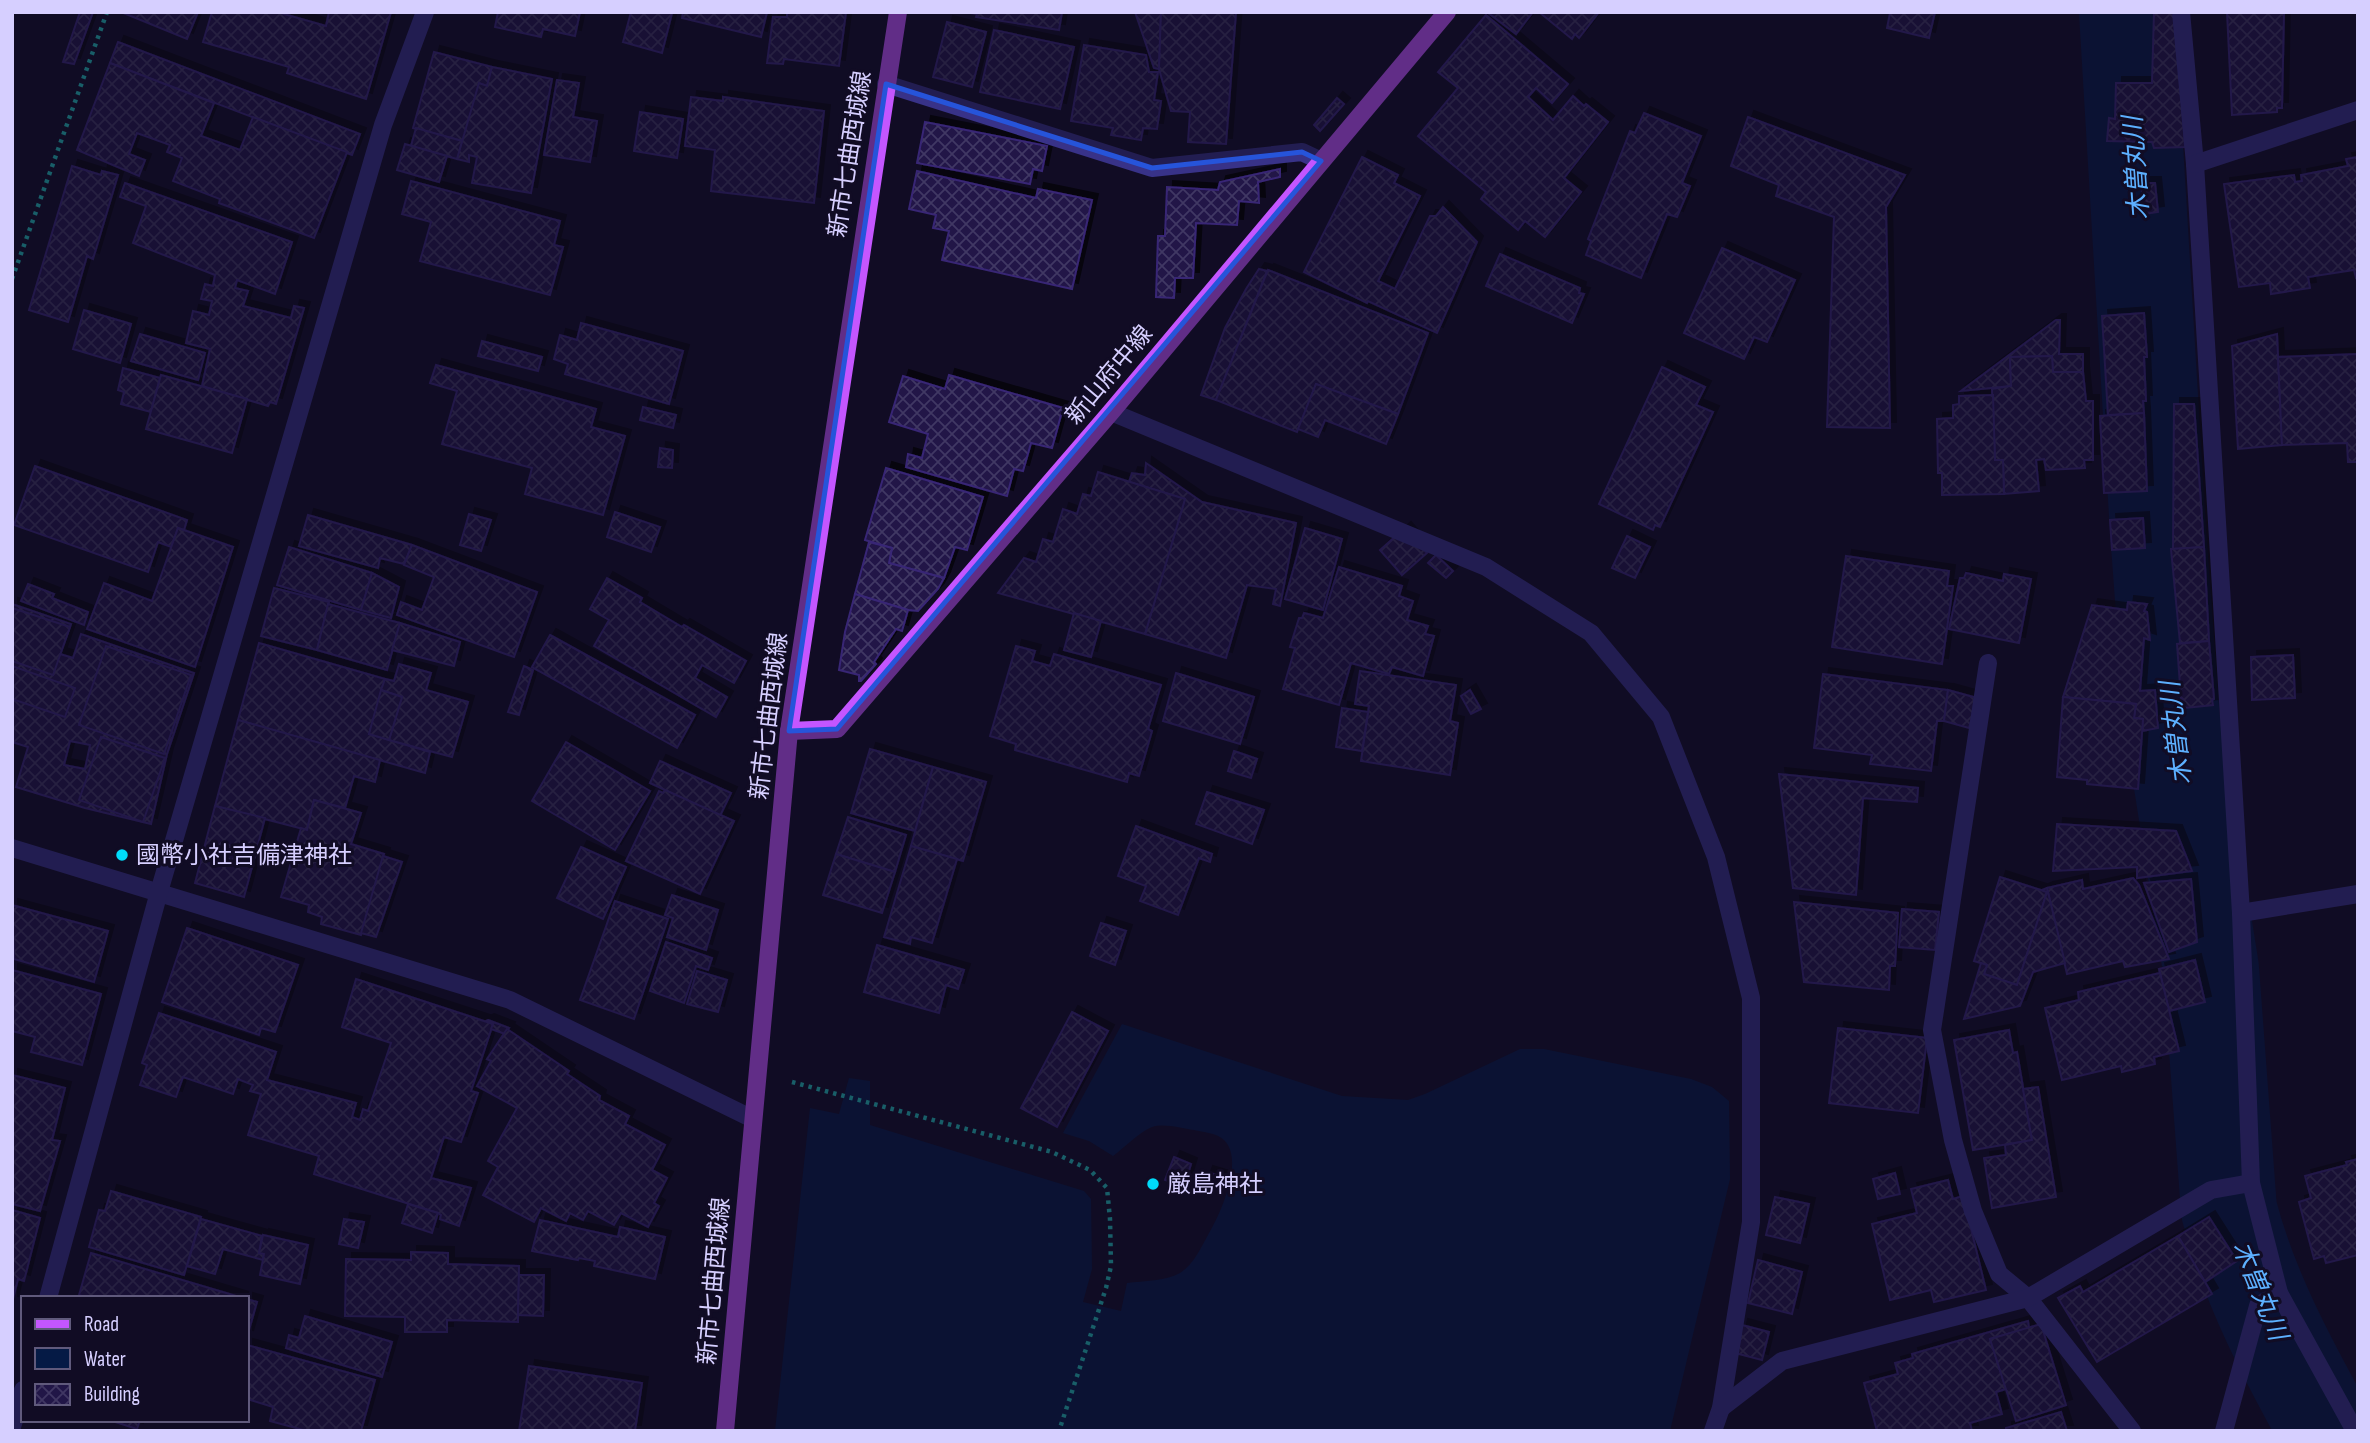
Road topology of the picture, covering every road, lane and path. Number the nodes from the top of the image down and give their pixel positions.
1 (107, 12) edge
2 (425, 12) edge
3 (898, 12) edge
4 (1447, 12) edge
5 (2181, 12) edge
6 (886, 84) junction
7 (2358, 110) edge
8 (1321, 161) junction
9 (2195, 164) junction
10 (12, 279) edge
11 (1111, 412) junction
12 (1988, 663) dead end
13 (789, 731) junction
14 (12, 848) edge
15 (159, 892) junction
16 (2358, 894) edge
17 (2241, 913) junction
18 (836, 1094) dead end
19 (753, 1119) junction
20 (2251, 1183) junction
21 (2279, 1293) junction
22 (49, 1296) edge
23 (2028, 1298) junction
24 (21, 1401) edge
25 (1721, 1408) junction
26 (16, 1427) edge
27 (725, 1431) edge
28 (1059, 1431) edge
29 (1713, 1431) edge
30 (2132, 1431) edge
31 (2224, 1431) edge
32 (2355, 1431) edge

1 - 10 path
2 - 15 street
3 - 6 main road, 新市七曲西城線
4 - 8 main road, 新山府中線
5 - 9 street
6 - 8 street
6 - 13 main road, 新市七曲西城線
7 - 9 street
8 - 11 main road, 新山府中線
9 - 17 street
11 - 13 main road, 新山府中線
11 - 25 street
12 - 23 street
13 - 19 main road, 新市七曲西城線
14 - 15 street
15 - 19 street
15 - 22 street
16 - 17 street
17 - 20 street
18 - 28 path
19 - 27 main road, 新市七曲西城線
20 - 21 street
20 - 23 street
21 - 31 street
21 - 32 street
23 - 25 street
23 - 30 street
24 - 26 street
25 - 29 street

